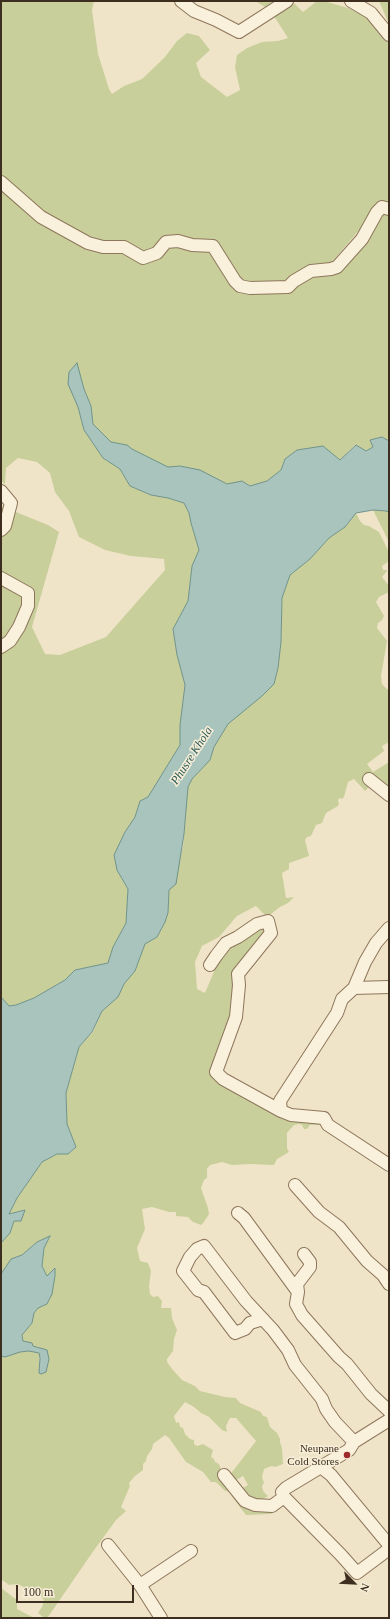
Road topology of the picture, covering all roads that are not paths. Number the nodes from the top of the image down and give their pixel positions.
1 (181, 1) edge
2 (287, 1) edge
3 (352, 1) edge
4 (389, 35) edge
5 (1, 182) edge
6 (389, 209) edge
7 (1, 491) edge
8 (1, 530) edge
9 (1, 578) edge
10 (1, 647) edge
11 (369, 779) dead end
12 (389, 795) edge
13 (389, 928) edge
14 (210, 965) dead end
15 (389, 987) edge
16 (354, 988) junction
17 (281, 1111) junction
18 (389, 1165) edge
19 (295, 1185) dead end
20 (238, 1213) dead end
21 (304, 1254) dead end
22 (389, 1284) edge
23 (298, 1292) junction
24 (263, 1319) junction
25 (389, 1411) edge
26 (389, 1420) edge
27 (354, 1442) junction
28 (321, 1468) junction
29 (224, 1475) dead end
30 (284, 1497) junction
31 (108, 1545) dead end
32 (389, 1545) edge
33 (389, 1549) edge
34 (191, 1551) dead end
35 (140, 1585) junction
36 (161, 1618) edge

1 - 2 street
3 - 4 street
5 - 6 street
7 - 8 street
9 - 10 street
11 - 12 street
13 - 16 street
14 - 17 street
15 - 16 street
16 - 17 street
17 - 18 street
19 - 22 street
20 - 23 street
21 - 23 street
23 - 25 street
24 - 24 street
24 - 27 street
26 - 27 street
27 - 28 street
28 - 30 street
28 - 32 street
29 - 30 street
30 - 33 street
31 - 35 street
34 - 35 street
35 - 36 street

